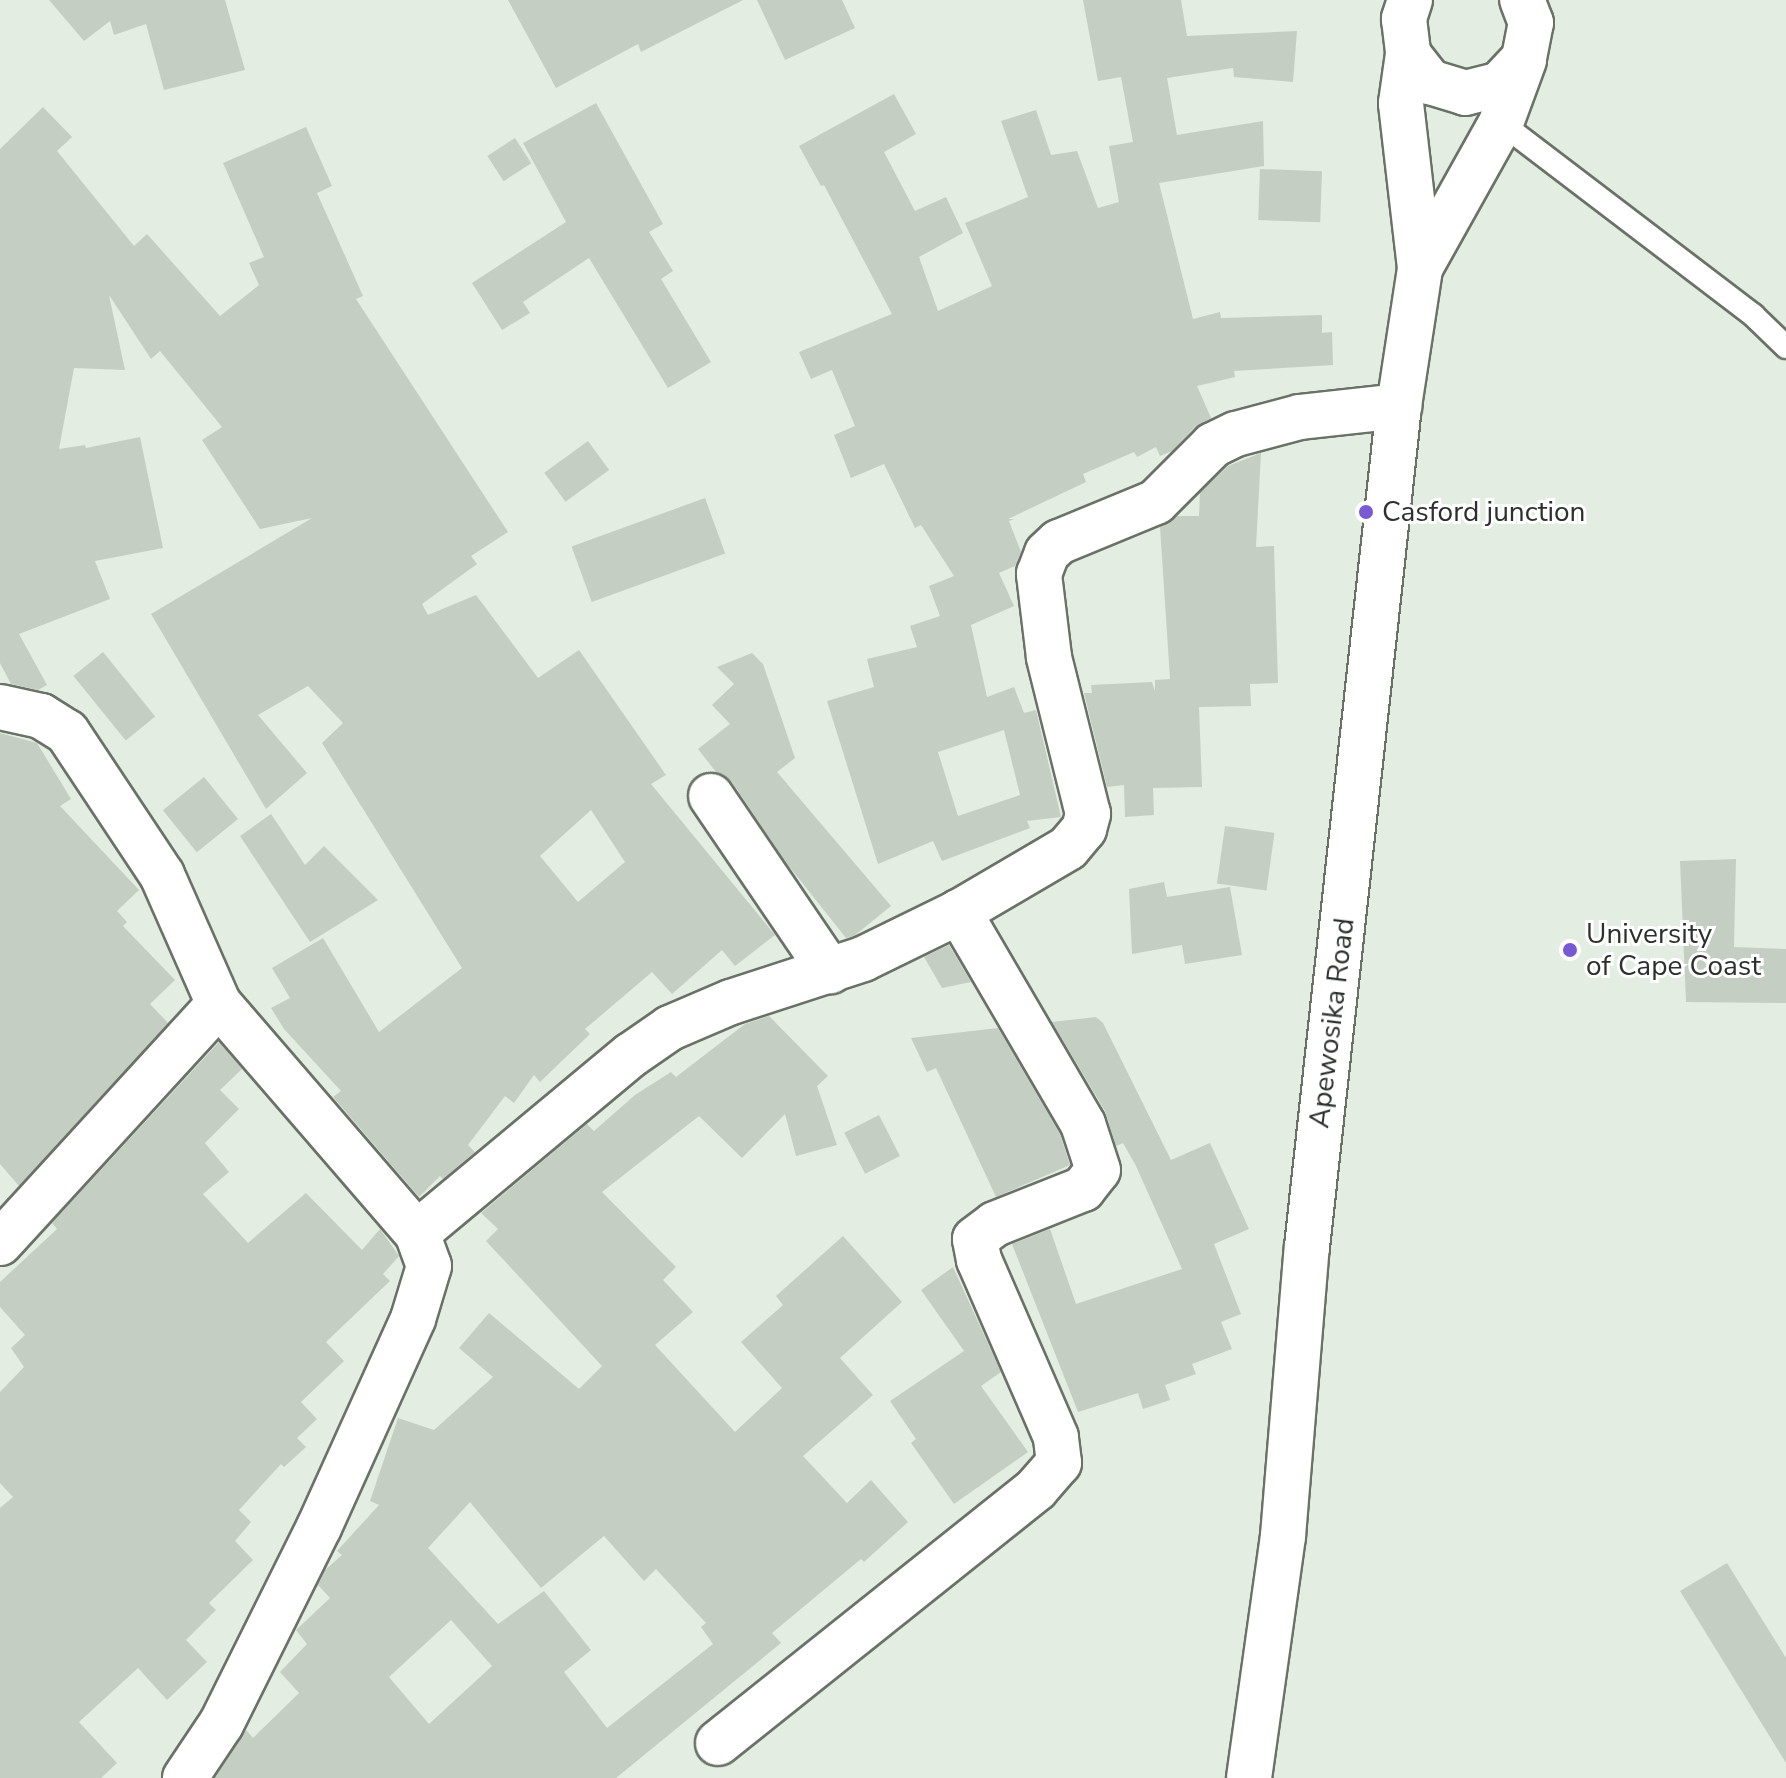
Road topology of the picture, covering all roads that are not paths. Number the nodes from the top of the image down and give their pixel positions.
1 (1410, 0) edge
2 (1529, 25) edge
3 (1408, 54) junction
4 (1501, 123) junction
5 (1420, 268) junction
6 (1786, 347) edge
7 (1399, 406) junction
8 (0, 707) edge
9 (711, 796) dead end
10 (959, 912) junction
11 (830, 971) junction
12 (219, 1004) junction
13 (417, 1233) junction
14 (0, 1243) edge
15 (718, 1743) dead end
16 (185, 1778) edge
17 (1249, 1778) edge

1 - 3 street, Apewosika Road
2 - 3 street
2 - 4 street, Apewosika Road
3 - 5 street, Apewosika Road
4 - 5 street, Apewosika Road
4 - 6 lane
5 - 7 street, Apewosika Road
7 - 10 street
7 - 17 street, Apewosika Road
8 - 12 street
9 - 11 street
10 - 11 street
10 - 15 street
11 - 13 street
12 - 13 street
12 - 14 street
13 - 16 street

